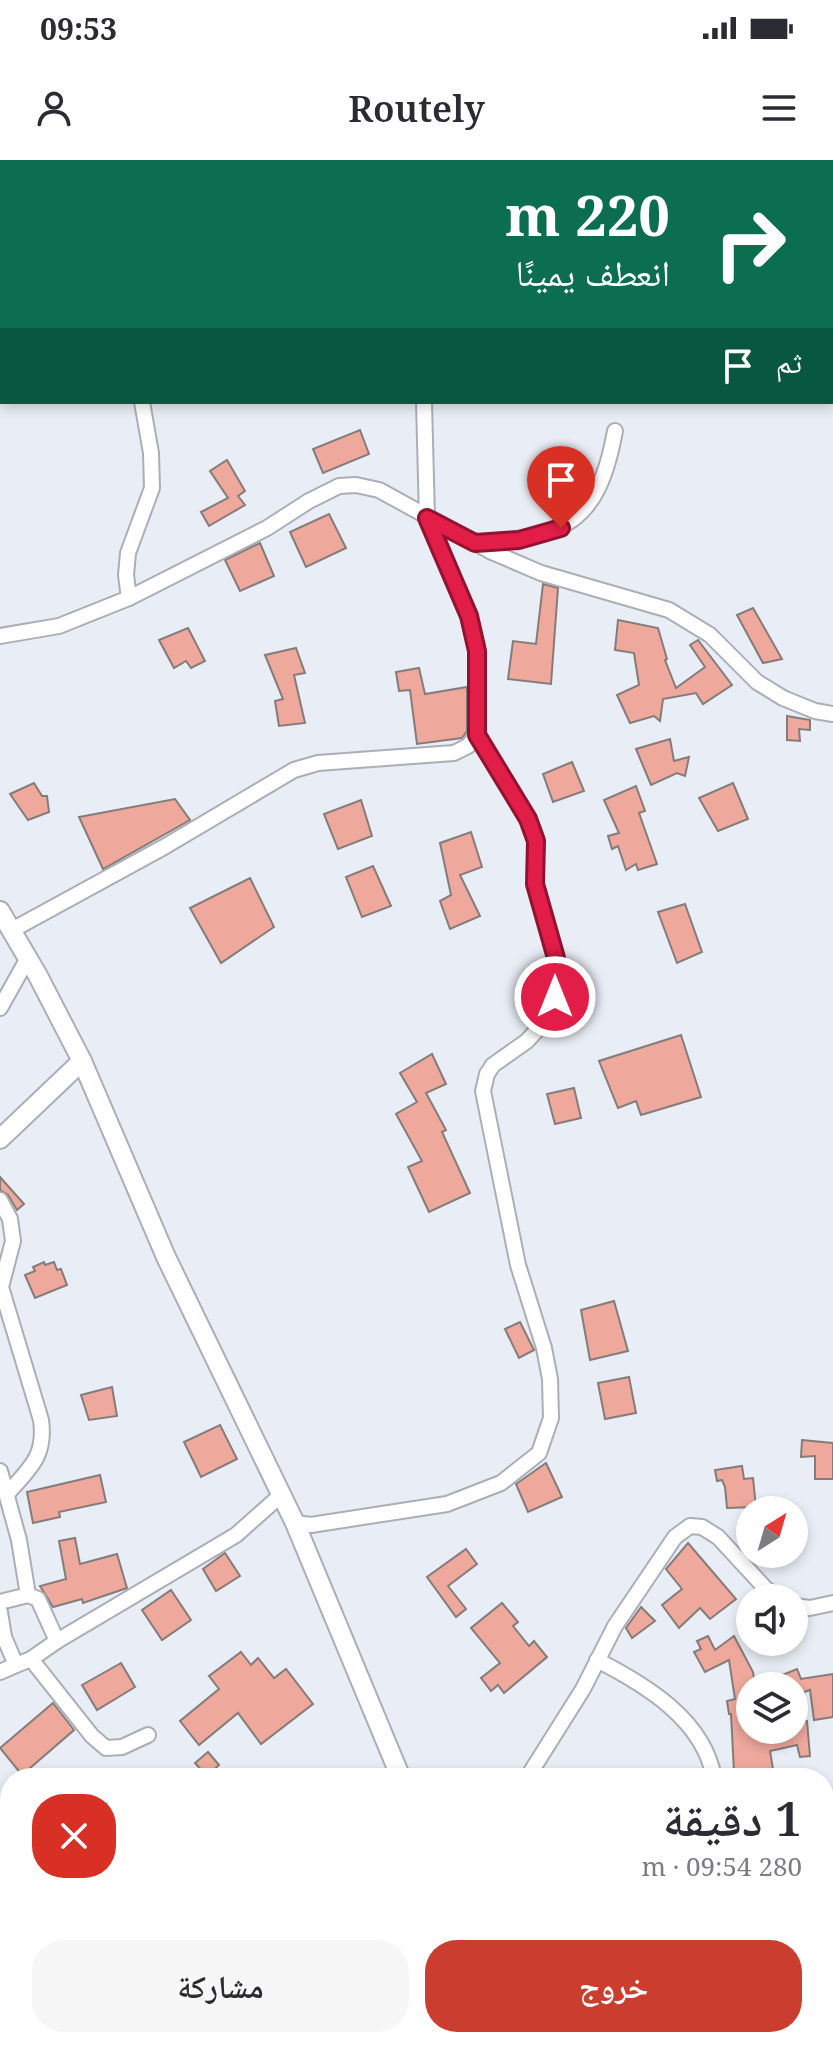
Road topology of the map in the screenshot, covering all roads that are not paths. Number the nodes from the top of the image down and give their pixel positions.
1 (142, 404) edge
2 (424, 404) edge
3 (615, 431) dead end
4 (427, 518) junction
5 (475, 543) junction
6 (129, 598) junction
7 (0, 636) edge
8 (833, 714) edge
9 (477, 735) junction
10 (0, 911) edge
11 (12, 930) junction
12 (28, 958) junction
13 (0, 1008) edge
14 (82, 1061) junction
15 (0, 1139) edge
16 (0, 1200) edge
17 (0, 1471) edge
18 (8, 1493) junction
19 (281, 1495) junction
20 (295, 1523) junction
21 (761, 1584) edge
22 (28, 1595) junction
23 (0, 1602) edge
24 (833, 1603) edge
25 (808, 1608) edge
26 (0, 1612) edge
27 (57, 1641) junction
28 (31, 1659) junction
29 (597, 1660) junction
30 (16, 1665) junction
31 (0, 1672) edge
32 (148, 1735) dead end
33 (397, 1768) edge
34 (533, 1768) edge
35 (711, 1768) edge

1 - 6 street
2 - 4 street
3 - 5 street
4 - 5 street
4 - 6 street
4 - 9 street
5 - 8 street
6 - 7 street
9 - 11 street
9 - 20 street
10 - 11 street
11 - 12 street
12 - 13 street
12 - 14 street
14 - 15 street
14 - 19 street
16 - 18 street
17 - 18 street
18 - 22 street
19 - 20 street
19 - 27 street
20 - 33 street
21 - 29 street
22 - 23 street
22 - 27 street
24 - 25 street
26 - 30 street
27 - 28 street
28 - 30 street
28 - 32 street
29 - 34 street
29 - 35 street
30 - 31 street

